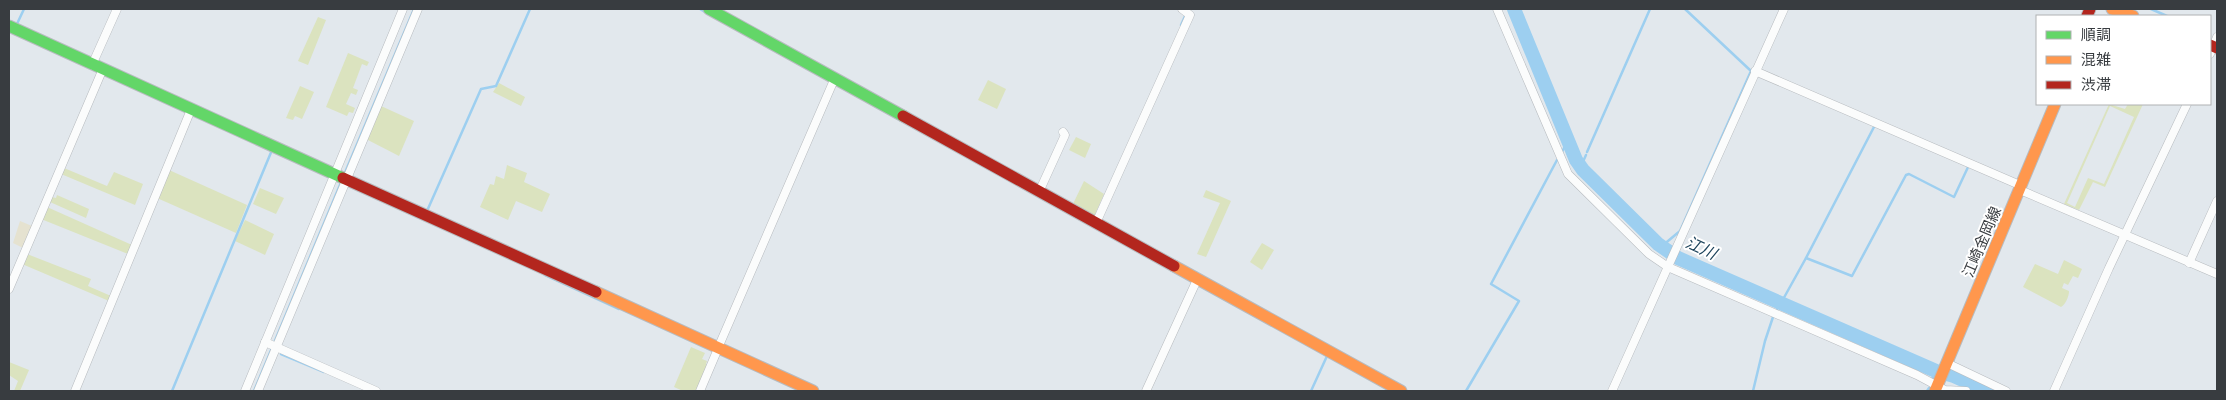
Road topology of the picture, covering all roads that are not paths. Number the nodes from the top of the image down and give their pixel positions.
1 (117, 9) edge
2 (403, 9) edge
3 (418, 9) edge
4 (709, 9) edge
5 (1182, 9) edge
6 (1497, 9) edge
7 (1784, 9) edge
8 (2112, 9) edge
9 (2130, 15) edge
10 (9, 26) edge
11 (99, 70) junction
12 (1755, 71) junction
13 (833, 81) junction
14 (2055, 105) edge
15 (2187, 105) edge
16 (190, 112) junction
17 (1063, 132) dead end
18 (342, 176) junction
19 (2021, 188) junction
20 (1039, 192) junction
21 (2217, 201) edge
22 (1096, 223) junction
23 (2125, 236) junction
24 (2190, 261) junction
25 (1668, 265) junction
26 (2217, 274) edge
27 (1196, 282) junction
28 (9, 289) edge
29 (272, 346) junction
30 (717, 351) junction
31 (1946, 365) junction
32 (1937, 387) edge
33 (75, 391) edge
34 (245, 391) edge
35 (258, 391) edge
36 (376, 391) edge
37 (700, 391) edge
38 (813, 391) edge
39 (1146, 391) edge
40 (1401, 391) edge
41 (1612, 391) edge
42 (1966, 391) edge
43 (2006, 391) edge
44 (2054, 391) edge

1 - 11 street
2 - 18 street
3 - 18 street
4 - 13 street
5 - 22 street
6 - 25 street
7 - 12 street
8 - 9 street
10 - 11 street
11 - 16 street
11 - 28 street
12 - 19 street
12 - 25 street
13 - 20 street
13 - 30 street
14 - 19 street, 江崎金岡線
15 - 23 street
16 - 18 street
16 - 33 street
17 - 20 street
18 - 29 street
18 - 29 street
18 - 30 street
19 - 23 street
19 - 31 street, 江崎金岡線
20 - 22 street
21 - 24 street
22 - 27 street
23 - 24 street
23 - 44 street
24 - 26 street
25 - 32 street
25 - 41 street
27 - 39 street
27 - 40 street
29 - 34 street
29 - 35 street
29 - 36 street
30 - 37 street
30 - 38 street
31 - 32 street, 江崎金岡線
31 - 43 street
32 - 42 street

